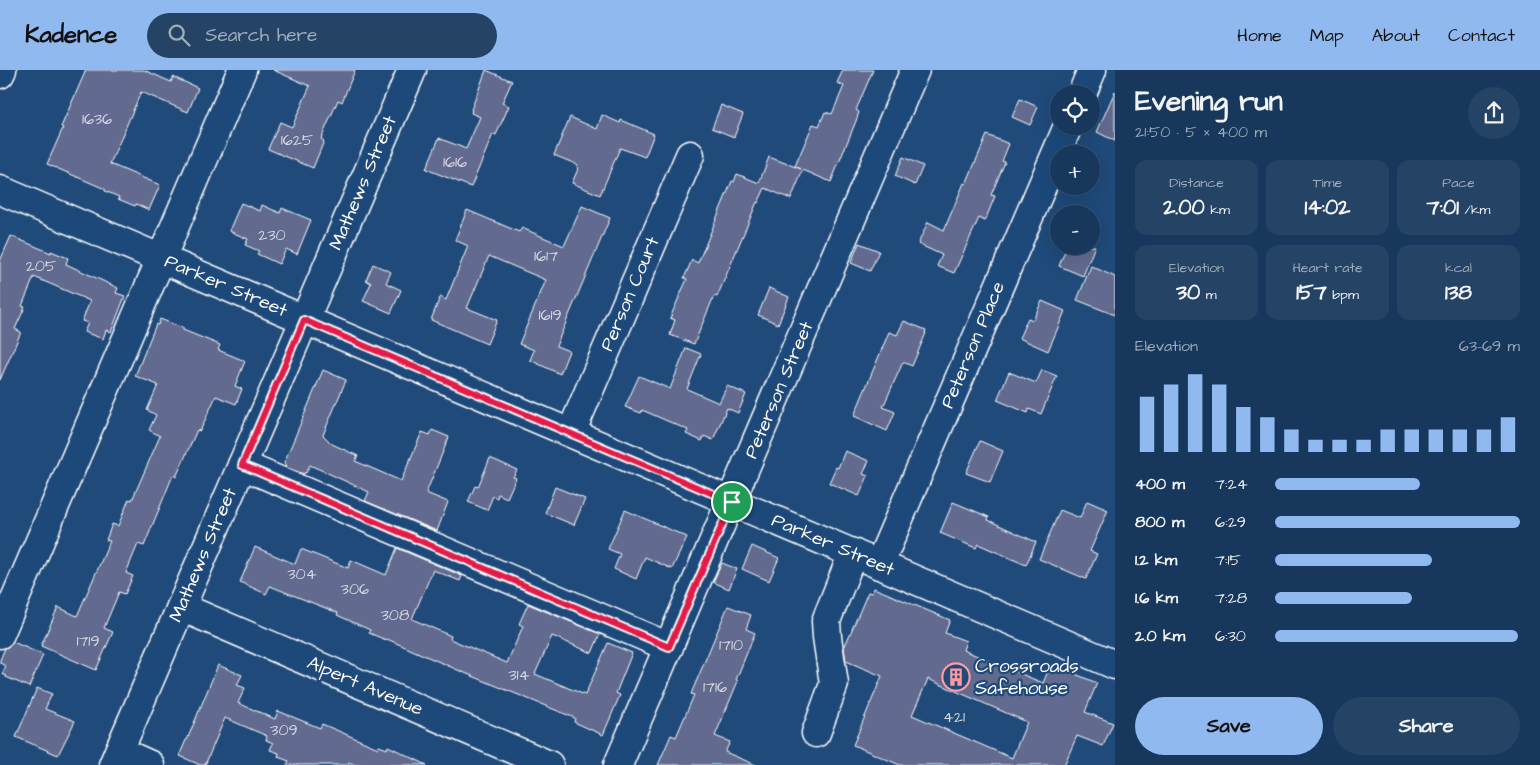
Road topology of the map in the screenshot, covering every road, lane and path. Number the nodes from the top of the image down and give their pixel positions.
1 (2, 70) edge
2 (242, 70) edge
3 (412, 70) edge
4 (915, 70) edge
5 (1092, 70) edge
6 (0, 74) edge
7 (1086, 85) edge
8 (1064, 135) edge
9 (690, 155) dead end
10 (0, 190) edge
11 (162, 259) junction
12 (304, 320) junction
13 (571, 433) junction
14 (242, 465) junction
15 (732, 502) junction
16 (853, 553) junction
17 (879, 565) junction
18 (181, 607) junction
19 (0, 634) edge
20 (669, 647) junction
21 (1115, 665) edge
22 (816, 733) dead end
23 (116, 758) edge
24 (150, 765) edge
25 (549, 765) edge
26 (618, 765) edge

1 - 6 street
2 - 11 street
3 - 12 street, Mathews Street
4 - 15 street, Peterson Street
5 - 7 street
8 - 17 street, Peterson Place
9 - 13 street, Person Court
10 - 11 street, Parker Street
11 - 12 street, Parker Street
11 - 19 street
12 - 13 street, Parker Street
12 - 14 street, Mathews Street
13 - 15 street, Parker Street
14 - 18 street, Mathews Street
14 - 20 street
15 - 16 street, Parker Street
15 - 20 street, Peterson Street
16 - 17 street, Parker Street
16 - 22 street
17 - 21 street, Parker Street
18 - 23 street, Mathews Street
18 - 25 street, Alpert Avenue
20 - 26 street, Peterson Street
23 - 24 street

